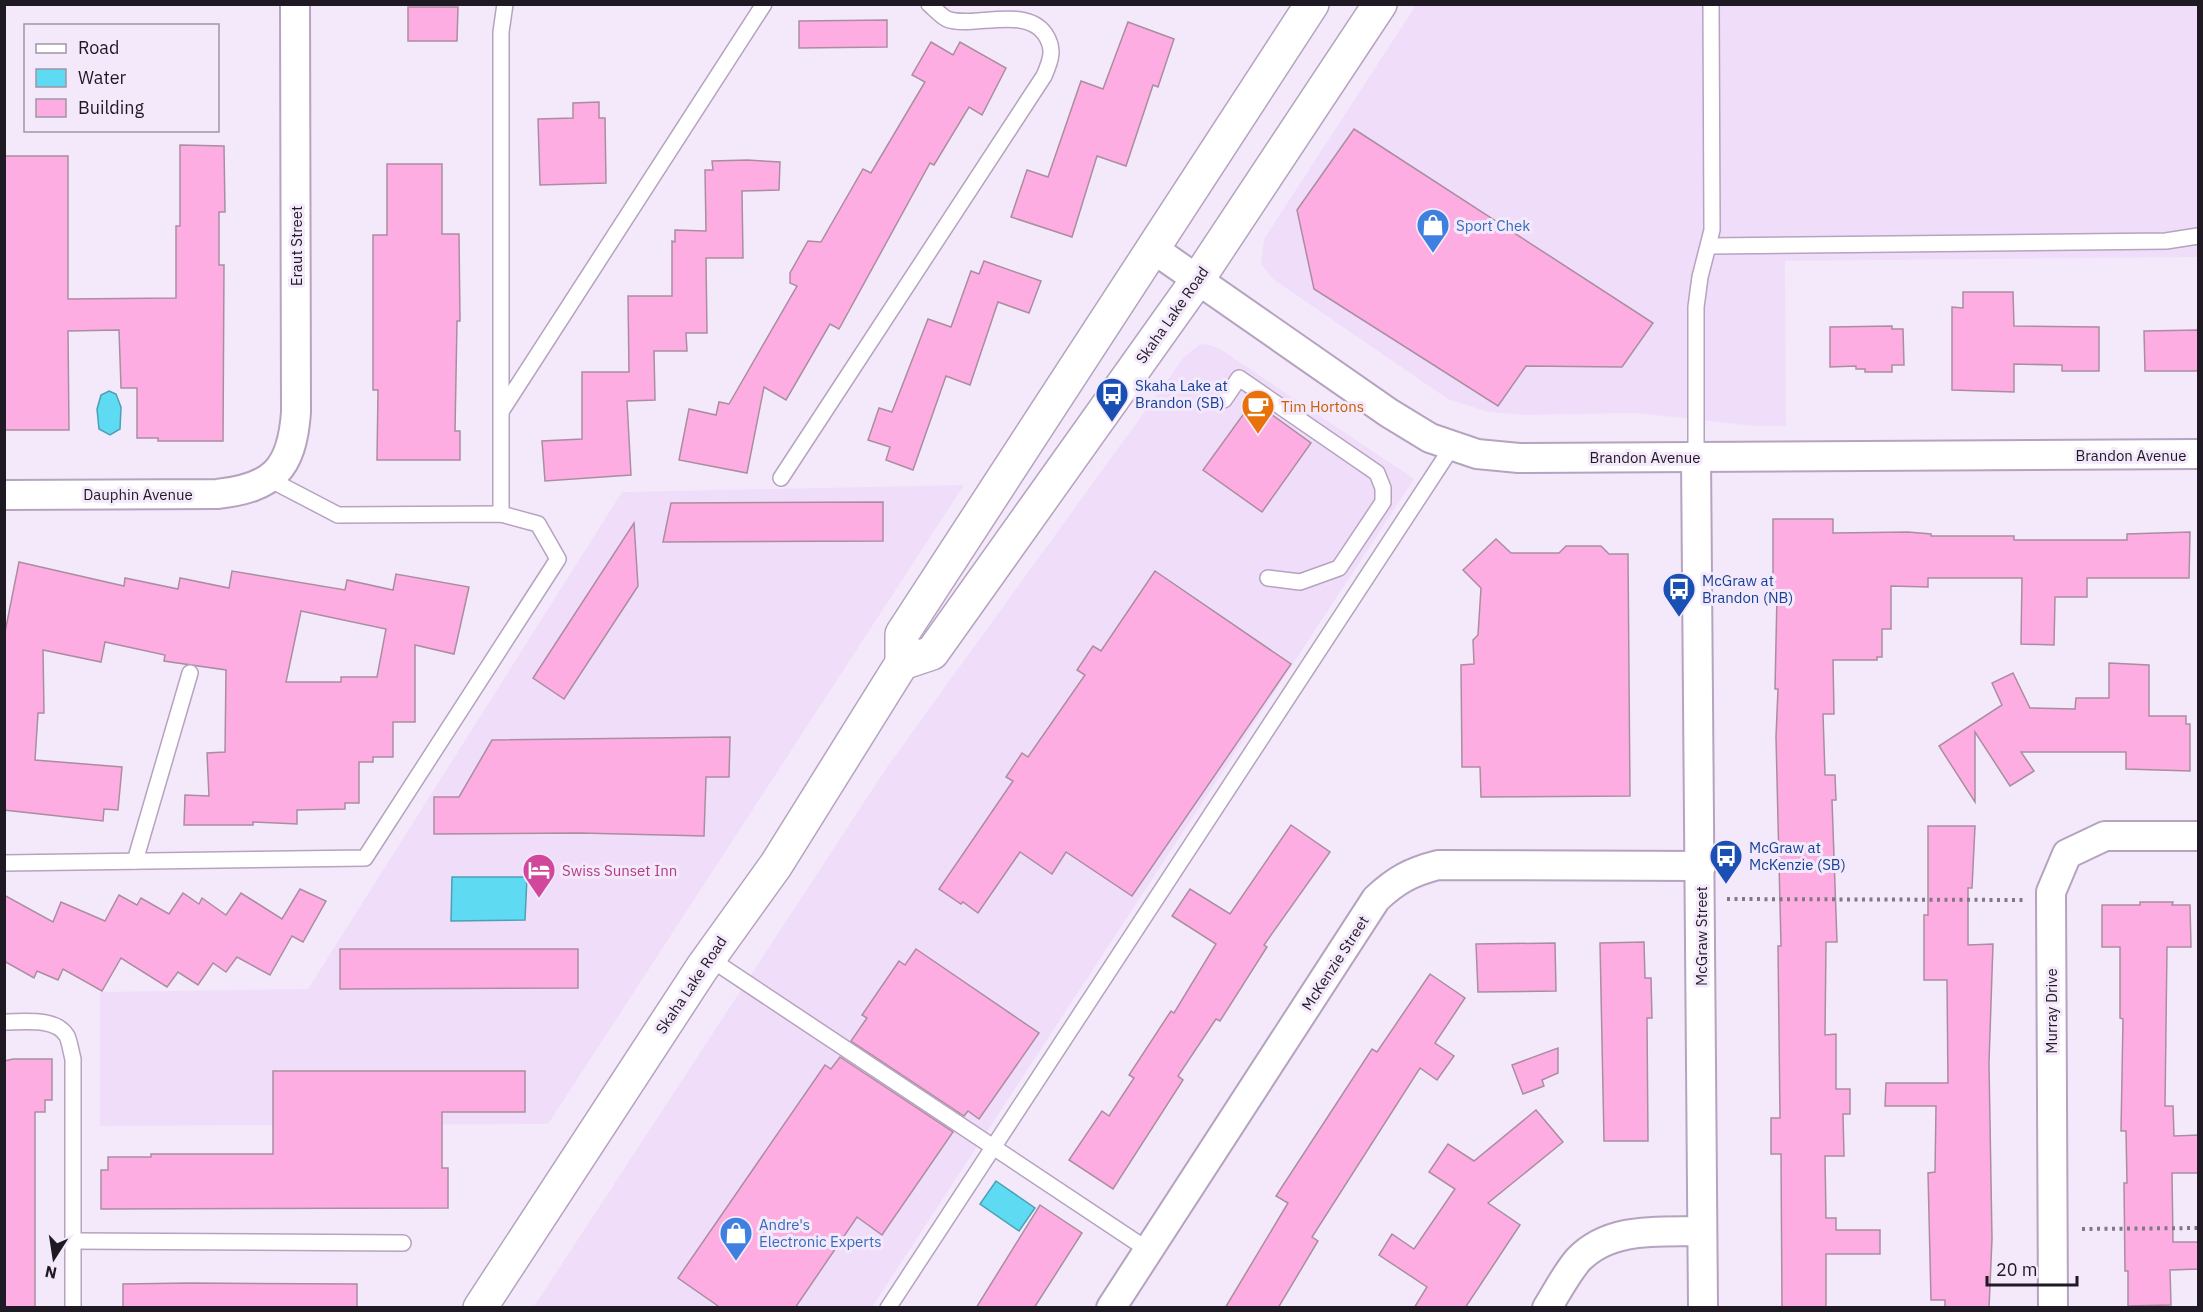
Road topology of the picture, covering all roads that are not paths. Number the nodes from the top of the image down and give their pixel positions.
1 (295, 4) edge
2 (505, 4) edge
3 (764, 4) edge
4 (929, 4) edge
5 (1380, 4) edge
6 (1711, 4) edge
7 (1309, 5) edge
8 (2199, 236) edge
9 (1709, 246) junction
10 (1152, 248) junction
11 (1198, 279) junction
12 (1224, 400) dead end
13 (501, 410) junction
14 (1452, 447) junction
15 (2199, 454) edge
16 (1696, 456) junction
17 (781, 478) dead end
18 (269, 479) junction
19 (4, 495) edge
20 (501, 514) junction
21 (1268, 578) dead end
22 (902, 663) junction
23 (190, 673) dead end
24 (2199, 836) edge
25 (135, 861) junction
26 (4, 863) edge
27 (1701, 866) junction
28 (709, 958) junction
29 (4, 1022) edge
30 (993, 1147) junction
31 (1702, 1231) junction
32 (73, 1241) junction
33 (403, 1243) dead end
34 (1148, 1250) junction
35 (73, 1308) edge
36 (480, 1308) edge
37 (888, 1308) edge
38 (1111, 1308) edge
39 (1547, 1308) edge
40 (1703, 1308) edge
41 (2053, 1308) edge

1 - 18 street, Eraut Street
2 - 13 lane
3 - 13 lane
4 - 17 lane
5 - 11 main road, Skaha Lake Road
6 - 9 lane
7 - 10 main road
8 - 9 lane
9 - 16 lane
10 - 11 street, Brandon Avenue
10 - 22 main road
11 - 14 street, Brandon Avenue
11 - 22 main road, Skaha Lake Road
12 - 21 lane
13 - 20 lane
14 - 16 street, Brandon Avenue
14 - 30 lane
15 - 16 street, Brandon Avenue
16 - 27 street, McGraw Street
18 - 19 street, Dauphin Avenue
18 - 20 lane
20 - 25 lane
22 - 28 main road, Skaha Lake Road
23 - 25 lane
24 - 41 street, Murray Drive
25 - 26 lane
27 - 31 street, McGraw Street
27 - 34 street, McKenzie Street
28 - 30 lane
28 - 36 main road, Skaha Lake Road
29 - 32 lane
30 - 34 lane
30 - 37 lane
31 - 39 street
31 - 40 street, McGraw Street
32 - 33 lane
32 - 35 lane
34 - 38 street, McKenzie Street

